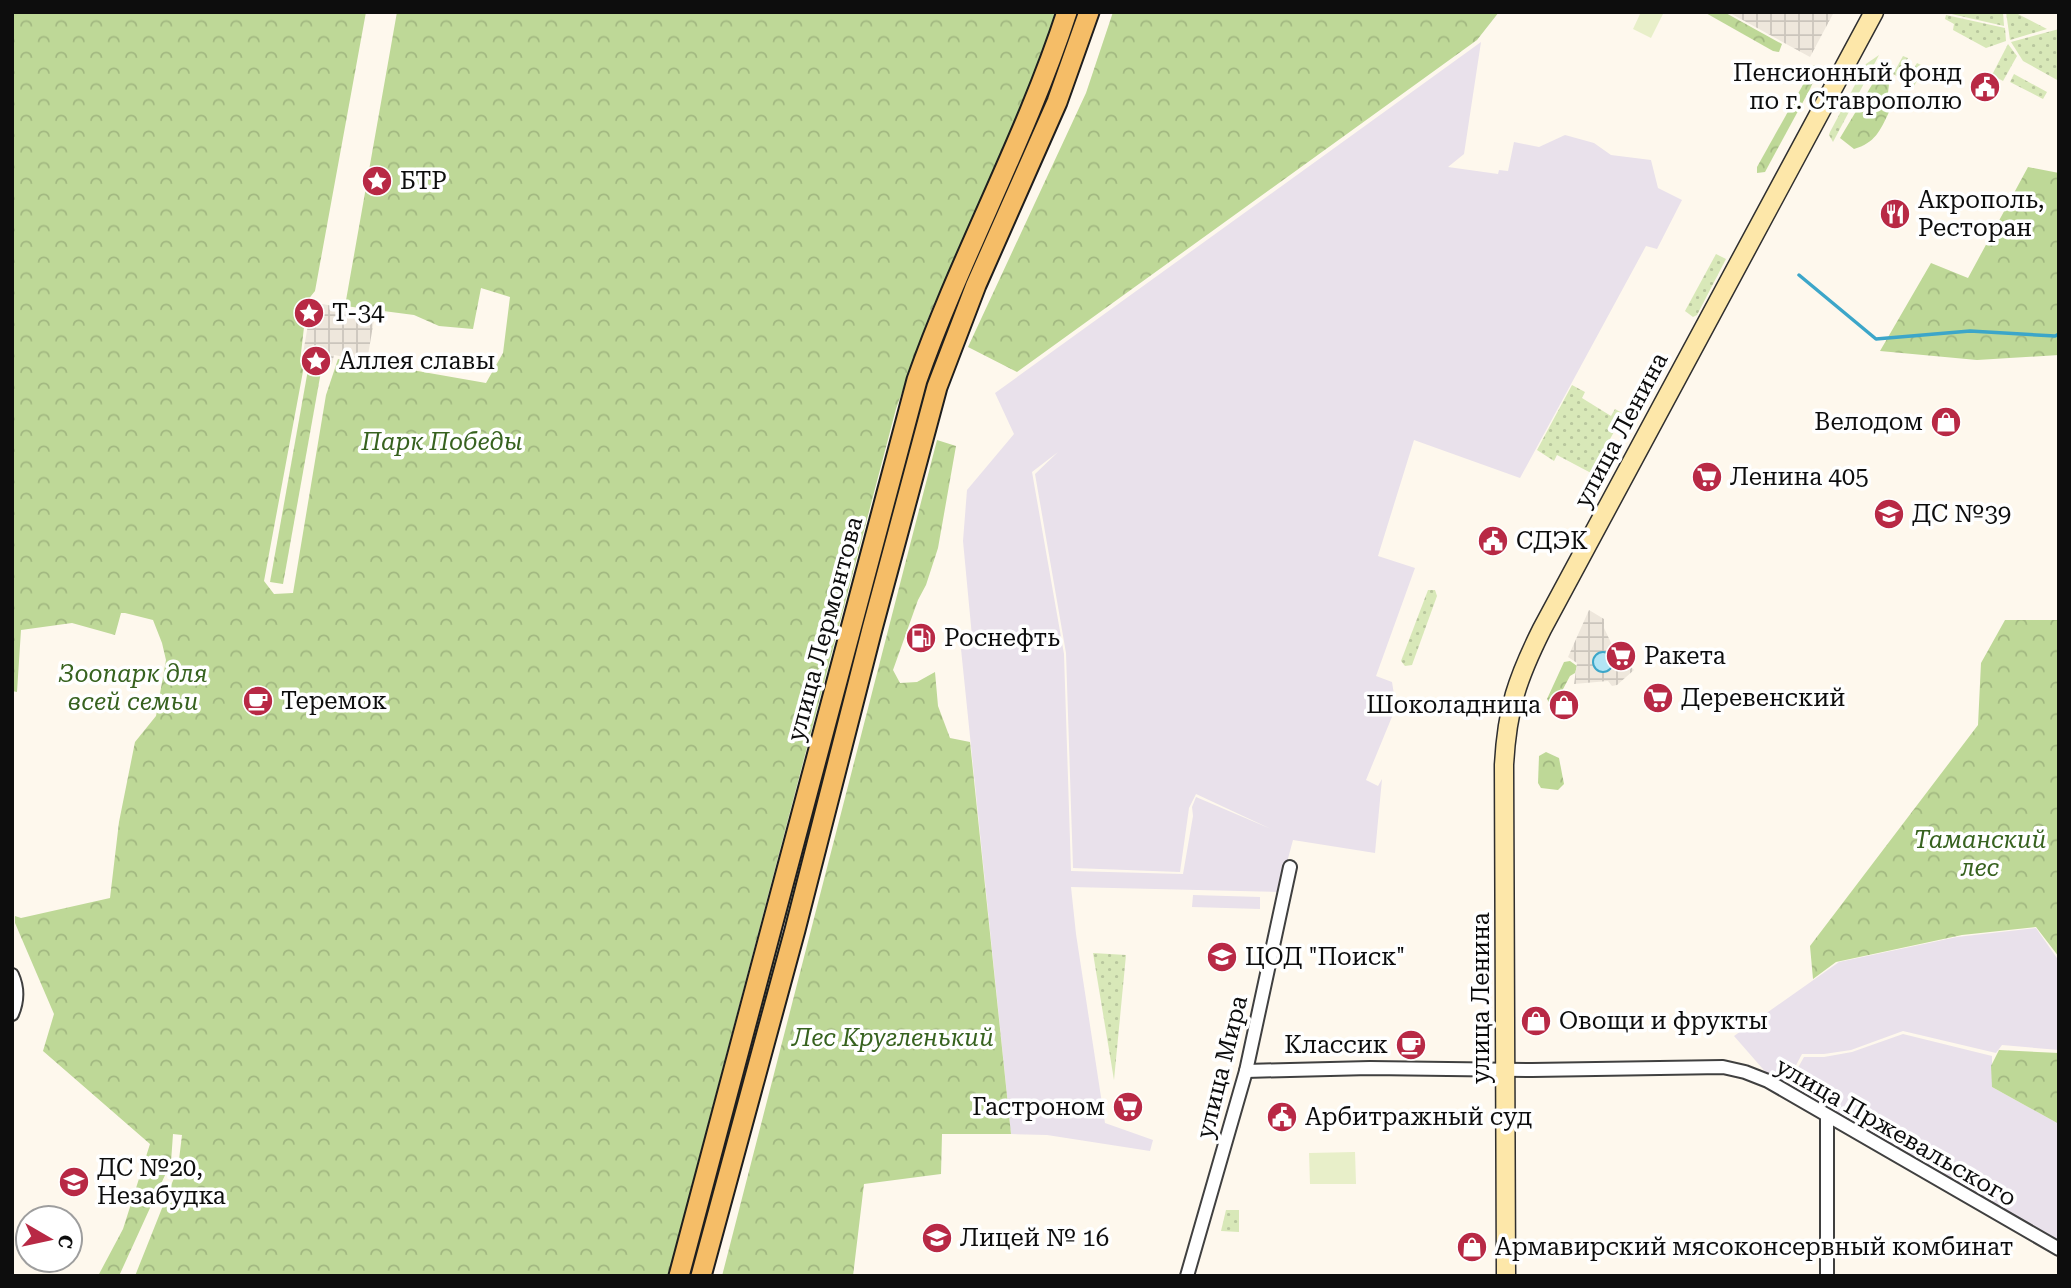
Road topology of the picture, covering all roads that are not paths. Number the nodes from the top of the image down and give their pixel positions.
1 (1067, 12) edge
2 (1089, 12) edge
3 (1874, 12) edge
4 (1054, 52) junction
5 (1073, 60) junction
6 (1290, 867) dead end
7 (772, 927) junction
8 (795, 930) junction
9 (12, 975) edge
10 (12, 1014) edge
11 (1506, 1069) junction
12 (1246, 1072) junction
13 (1827, 1117) junction
14 (2059, 1249) edge
15 (679, 1276) edge
16 (701, 1276) edge
17 (1187, 1276) edge
18 (1506, 1276) edge
19 (1827, 1276) edge

1 - 4 main road, улица Лермонтова
2 - 5 main road, улица Лермонтова
3 - 11 main road, улица Ленина
4 - 5 main road
4 - 7 main road, улица Лермонтова
5 - 8 main road, улица Лермонтова
6 - 12 street, улица Мира
7 - 8 main road
7 - 15 main road, улица Лермонтова
8 - 16 main road, улица Лермонтова
9 - 10 street
11 - 12 street, улица Пржевальского
11 - 13 street, улица Пржевальского
11 - 18 main road, улица Ленина
12 - 17 street, улица Мира
13 - 14 street, улица Пржевальского
13 - 19 street

